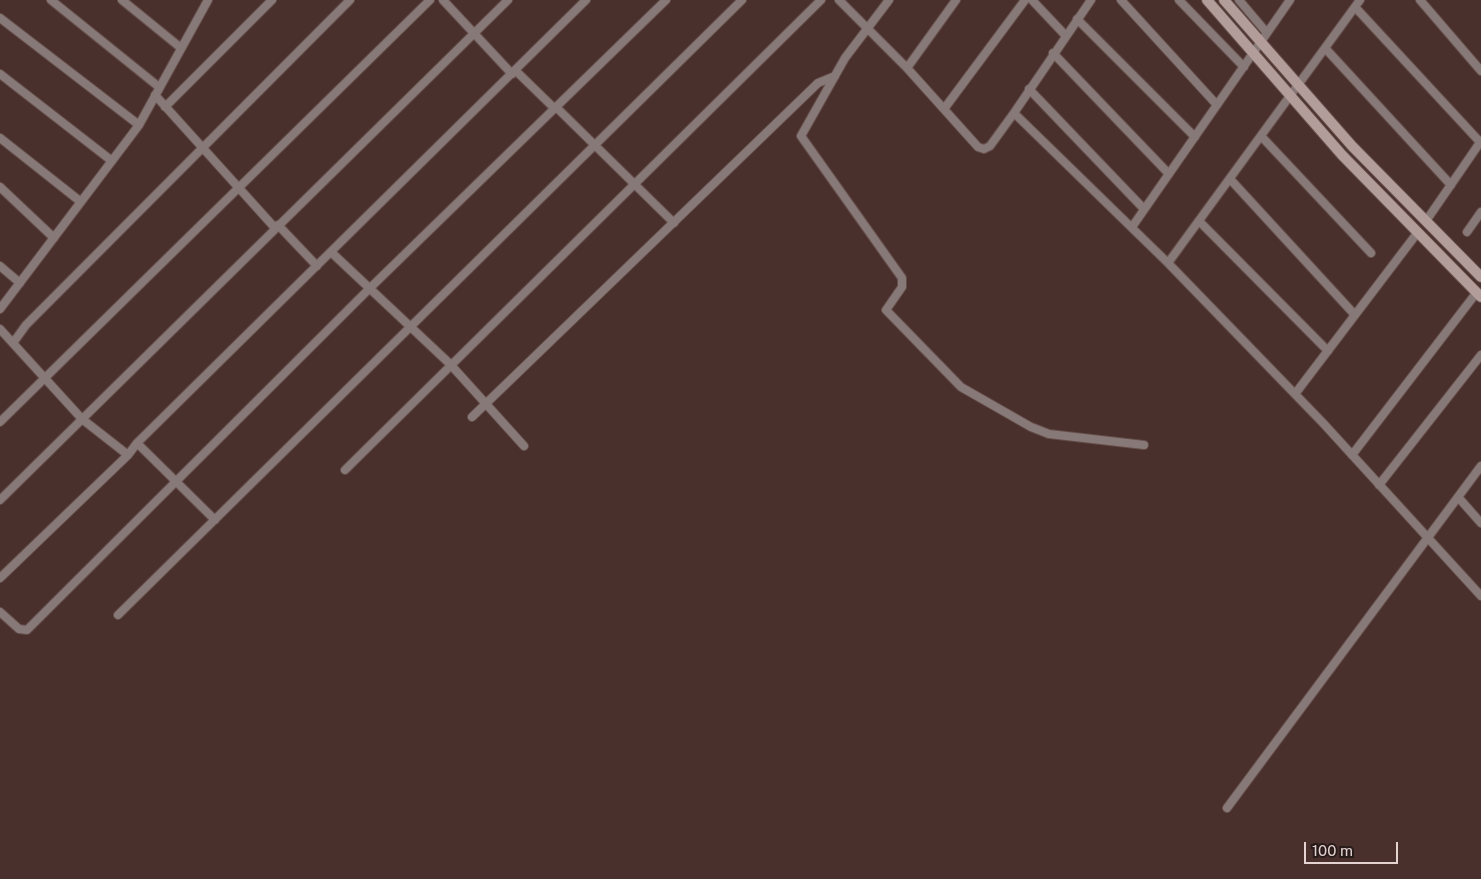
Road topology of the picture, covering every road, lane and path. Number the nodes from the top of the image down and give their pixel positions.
1 (51, 0) edge
2 (122, 0) edge
3 (272, 0) edge
4 (350, 0) edge
5 (430, 0) edge
6 (443, 0) edge
7 (508, 0) edge
8 (586, 0) edge
9 (666, 0) edge
10 (742, 0) edge
11 (821, 0) edge
12 (839, 0) edge
13 (889, 0) edge
14 (956, 0) edge
15 (1025, 0) edge
16 (1032, 0) edge
17 (1091, 0) edge
18 (1121, 0) edge
19 (1179, 0) edge
20 (1207, 0) edge
21 (1224, 0) edge
22 (1239, 0) edge
23 (1290, 0) edge
24 (1360, 0) edge
25 (1420, 0) edge
26 (205, 1) edge
27 (1355, 7) junction
28 (0, 18) edge
29 (1077, 20) junction
30 (867, 29) junction
31 (1267, 33) junction
32 (474, 34) junction
33 (1066, 36) junction
34 (1260, 43) junction
35 (180, 48) junction
36 (1325, 48) junction
37 (1053, 53) junction
38 (1252, 54) junction
39 (1244, 67) junction
40 (907, 68) junction
41 (1481, 71) edge
42 (514, 72) junction
43 (0, 74) edge
44 (835, 76) junction
45 (1298, 86) junction
46 (159, 87) junction
47 (1029, 89) junction
48 (155, 95) junction
49 (1290, 97) junction
50 (1217, 105) junction
51 (165, 107) junction
52 (555, 108) junction
53 (944, 109) junction
54 (1014, 113) junction
55 (139, 125) junction
56 (1261, 136) junction
57 (1195, 137) junction
58 (0, 138) edge
59 (1481, 141) edge
60 (596, 145) junction
61 (202, 146) junction
62 (112, 161) junction
63 (1168, 174) junction
64 (1230, 179) junction
65 (634, 185) junction
66 (1451, 185) junction
67 (0, 187) edge
68 (240, 187) junction
69 (81, 202) junction
70 (1144, 209) junction
71 (1481, 212) edge
72 (1199, 221) junction
73 (1426, 221) junction
74 (674, 222) junction
75 (277, 226) junction
76 (1132, 227) junction
77 (1418, 232) junction
78 (1467, 232) dead end
79 (54, 238) junction
80 (331, 252) junction
81 (1371, 253) dead end
82 (1168, 263) junction
83 (0, 266) edge
84 (317, 266) junction
85 (1481, 277) edge
86 (20, 283) junction
87 (369, 290) junction
88 (1479, 294) edge
89 (0, 309) edge
90 (1354, 315) junction
91 (411, 328) junction
92 (0, 329) edge
93 (13, 343) junction
94 (1328, 351) junction
95 (1481, 355) edge
96 (450, 364) junction
97 (44, 379) junction
98 (1295, 394) junction
99 (486, 403) junction
100 (472, 417) dead end
101 (82, 418) junction
102 (0, 422) edge
103 (137, 443) junction
104 (1144, 445) dead end
105 (524, 446) dead end
106 (128, 455) junction
107 (1352, 455) junction
108 (1481, 466) edge
109 (345, 470) dead end
110 (176, 482) junction
111 (1379, 485) junction
112 (1458, 497) junction
113 (0, 500) edge
114 (215, 520) junction
115 (1481, 523) edge
116 (1428, 538) junction
117 (0, 578) edge
118 (1481, 596) edge
119 (0, 612) edge
120 (118, 615) dead end
121 (1227, 808) dead end

1 - 46 street
2 - 35 street
3 - 51 street
4 - 61 street
5 - 68 street
6 - 32 street
7 - 32 street
8 - 42 street
9 - 52 street
10 - 60 street
11 - 65 street
12 - 30 street
13 - 30 street
14 - 40 street
15 - 53 street
16 - 33 street
17 - 29 street
18 - 50 street
19 - 39 street
20 - 38 main road
21 - 34 main road
22 - 31 street
23 - 31 street
24 - 27 street
25 - 41 street
26 - 35 street
27 - 36 street
27 - 59 street
28 - 55 street
29 - 33 street
29 - 57 street
30 - 40 street
30 - 44 street
31 - 34 street
32 - 42 street
32 - 75 street
33 - 37 street
34 - 38 street
34 - 45 main road
35 - 46 street
36 - 45 street
36 - 66 street
37 - 47 street
37 - 63 street
38 - 39 street
38 - 49 main road
39 - 50 street
40 - 53 street
42 - 52 street
42 - 80 street
43 - 62 street
44 - 74 street
44 - 104 street
45 - 49 street
45 - 73 main road
46 - 48 street
47 - 54 street
47 - 70 street
48 - 51 street
48 - 55 street
49 - 56 street
49 - 77 main road
50 - 57 street
51 - 61 street
52 - 60 street
52 - 87 street
53 - 54 street
54 - 76 street
55 - 62 street
56 - 64 street
56 - 81 street
57 - 63 street
58 - 69 street
59 - 66 street
60 - 65 street
60 - 91 street
61 - 68 street
61 - 93 street
62 - 69 street
63 - 70 street
64 - 72 street
64 - 90 street
65 - 74 street
65 - 96 street
66 - 73 street
67 - 79 street
68 - 75 street
68 - 97 street
69 - 79 street
70 - 76 street
71 - 78 street
72 - 82 street
72 - 94 street
73 - 85 main road
74 - 99 street
75 - 84 street
75 - 101 street
76 - 82 street
77 - 88 main road
77 - 90 street
79 - 86 street
80 - 84 street
80 - 87 street
82 - 98 street
83 - 86 street
84 - 103 street
86 - 89 street
87 - 91 street
87 - 110 street
88 - 107 street
90 - 94 street
91 - 96 street
91 - 114 street
92 - 93 street
93 - 97 street
94 - 98 street
95 - 111 street
96 - 99 street
96 - 109 street
97 - 101 street
97 - 102 street
98 - 107 street
99 - 100 street
99 - 105 street
101 - 106 street
101 - 113 street
103 - 106 street
103 - 110 street
106 - 117 street
107 - 111 street
108 - 112 street
110 - 114 street
110 - 119 street
111 - 116 street
112 - 115 street
112 - 116 street
114 - 120 street
116 - 118 street
116 - 121 street

